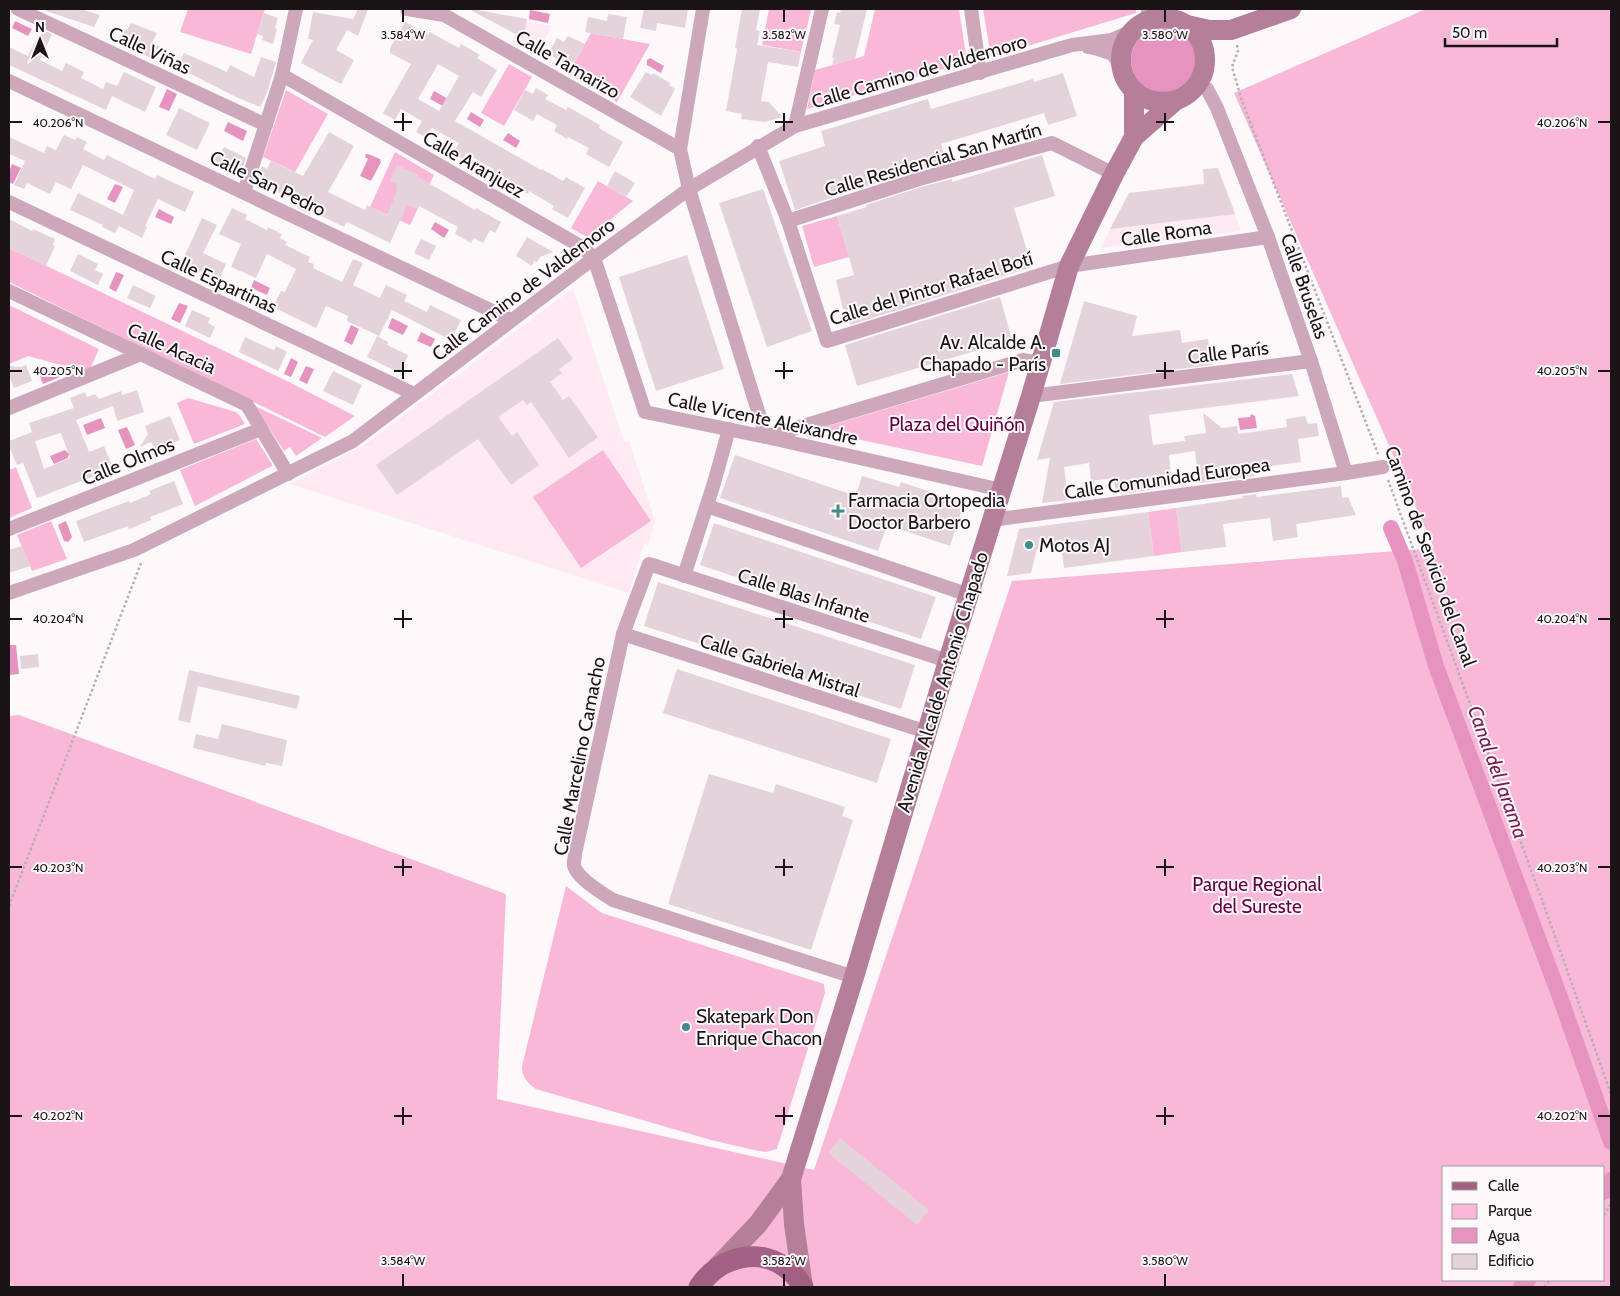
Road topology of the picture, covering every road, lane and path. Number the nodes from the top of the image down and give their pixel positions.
1 (18, 9) edge
2 (296, 9) edge
3 (407, 9) edge
4 (703, 9) edge
5 (822, 9) edge
6 (970, 9) edge
7 (1291, 9) edge
8 (1142, 21) edge
9 (1187, 25) junction
10 (1231, 30) junction
11 (1072, 45) junction
12 (1206, 65) junction
13 (1121, 68) junction
14 (980, 73) junction
15 (282, 75) junction
16 (9, 80) edge
17 (1199, 84) junction
18 (1134, 91) junction
19 (1175, 101) junction
20 (266, 125) junction
21 (795, 126) junction
22 (1134, 137) junction
23 (758, 146) junction
24 (680, 149) junction
25 (1114, 174) junction
26 (689, 189) junction
27 (244, 192) junction
28 (9, 202) edge
29 (788, 221) junction
30 (1268, 237) junction
31 (594, 258) junction
32 (1069, 266) junction
33 (9, 291) edge
34 (511, 320) junction
35 (141, 354) junction
36 (1311, 361) junction
37 (1040, 363) junction
38 (414, 394) junction
39 (1031, 396) junction
40 (9, 408) edge
41 (261, 429) junction
42 (728, 429) junction
43 (766, 437) junction
44 (1383, 467) junction
45 (1346, 473) junction
46 (288, 474) junction
47 (1002, 490) junction
48 (707, 506) junction
49 (992, 520) junction
50 (9, 529) edge
51 (149, 542) junction
52 (649, 564) joint
53 (684, 576) junction
54 (9, 593) edge
55 (968, 595) junction
56 (623, 634) junction
57 (948, 661) junction
58 (927, 732) junction
59 (9, 906) edge
60 (854, 977) junction
61 (1611, 1094) edge
62 (791, 1179) junction
63 (707, 1277) edge
64 (685, 1287) edge
65 (803, 1287) edge

1 - 20 street, Calle Viñas
2 - 15 street
3 - 24 street, Calle Tamarizo
4 - 24 street
5 - 21 street
6 - 14 street
7 - 10 main road
8 - 9 main road
8 - 11 street, Calle Camino de Valdemoro
8 - 13 main road
9 - 10 main road
9 - 12 main road
10 - 12 main road
10 - 44 path, Camino de Servicio del Canal
11 - 13 street, Calle Camino de Valdemoro
11 - 14 street, Calle Camino de Valdemoro
12 - 17 main road
13 - 18 main road
14 - 21 street, Calle Camino de Valdemoro
15 - 20 street
15 - 31 street, Calle Aranjuez
16 - 27 street, Calle San Pedro
17 - 19 main road
17 - 30 street, Calle Bruselas
18 - 19 main road
18 - 22 main road, Avenida Alcalde Antonio Chapado
19 - 22 main road, Avenida Alcalde Antonio Chapado
20 - 27 street
21 - 23 street, Calle Camino de Valdemoro
22 - 25 main road, Avenida Alcalde Antonio Chapado
23 - 26 street, Calle Camino de Valdemoro
23 - 29 street, Calle del Pintor Rafael Botí
24 - 26 street
25 - 29 street, Calle Residencial San Martín
25 - 32 main road, Avenida Alcalde Antonio Chapado
26 - 31 street, Calle Camino de Valdemoro
26 - 43 street
27 - 34 street, Calle San Pedro
28 - 38 street, Calle Espartinas
29 - 32 street, Calle del Pintor Rafael Botí
30 - 32 street, Calle Roma
30 - 36 street, Calle Bruselas
31 - 34 street, Calle Camino de Valdemoro
31 - 42 street, Calle Vicente Aleixandre
32 - 37 main road, Avenida Alcalde Antonio Chapado
33 - 35 street, Calle Acacia
34 - 38 street, Calle Camino de Valdemoro
35 - 40 street
35 - 41 street, Calle Acacia
36 - 39 street, Calle París
36 - 45 street, Calle Bruselas
37 - 39 main road, Avenida Alcalde Antonio Chapado
37 - 43 street
38 - 46 street, Calle Camino de Valdemoro
39 - 47 main road, Avenida Alcalde Antonio Chapado
41 - 46 street, Calle Acacia
41 - 50 street, Calle Olmos
42 - 43 street, Calle Vicente Aleixandre
42 - 48 street
43 - 47 street, Calle Vicente Aleixandre
44 - 45 street
44 - 61 path, Camino de Servicio del Canal
45 - 49 street, Calle Comunidad Europea
46 - 51 street, Calle Camino de Valdemoro
47 - 49 main road, Avenida Alcalde Antonio Chapado
48 - 53 street
48 - 55 street
49 - 55 main road, Avenida Alcalde Antonio Chapado
51 - 54 street, Calle Camino de Valdemoro
51 - 59 path
52 - 53 street, Calle Blas Infante
52 - 56 street, Calle Marcelino Camacho
53 - 57 street, Calle Blas Infante
55 - 57 main road, Avenida Alcalde Antonio Chapado
56 - 58 street, Calle Gabriela Mistral
56 - 60 street, Calle Marcelino Camacho
57 - 58 main road, Avenida Alcalde Antonio Chapado
58 - 60 main road, Avenida Alcalde Antonio Chapado
60 - 62 main road, Avenida Alcalde Antonio Chapado
62 - 63 main road
62 - 65 main road
63 - 64 main road
63 - 65 main road

